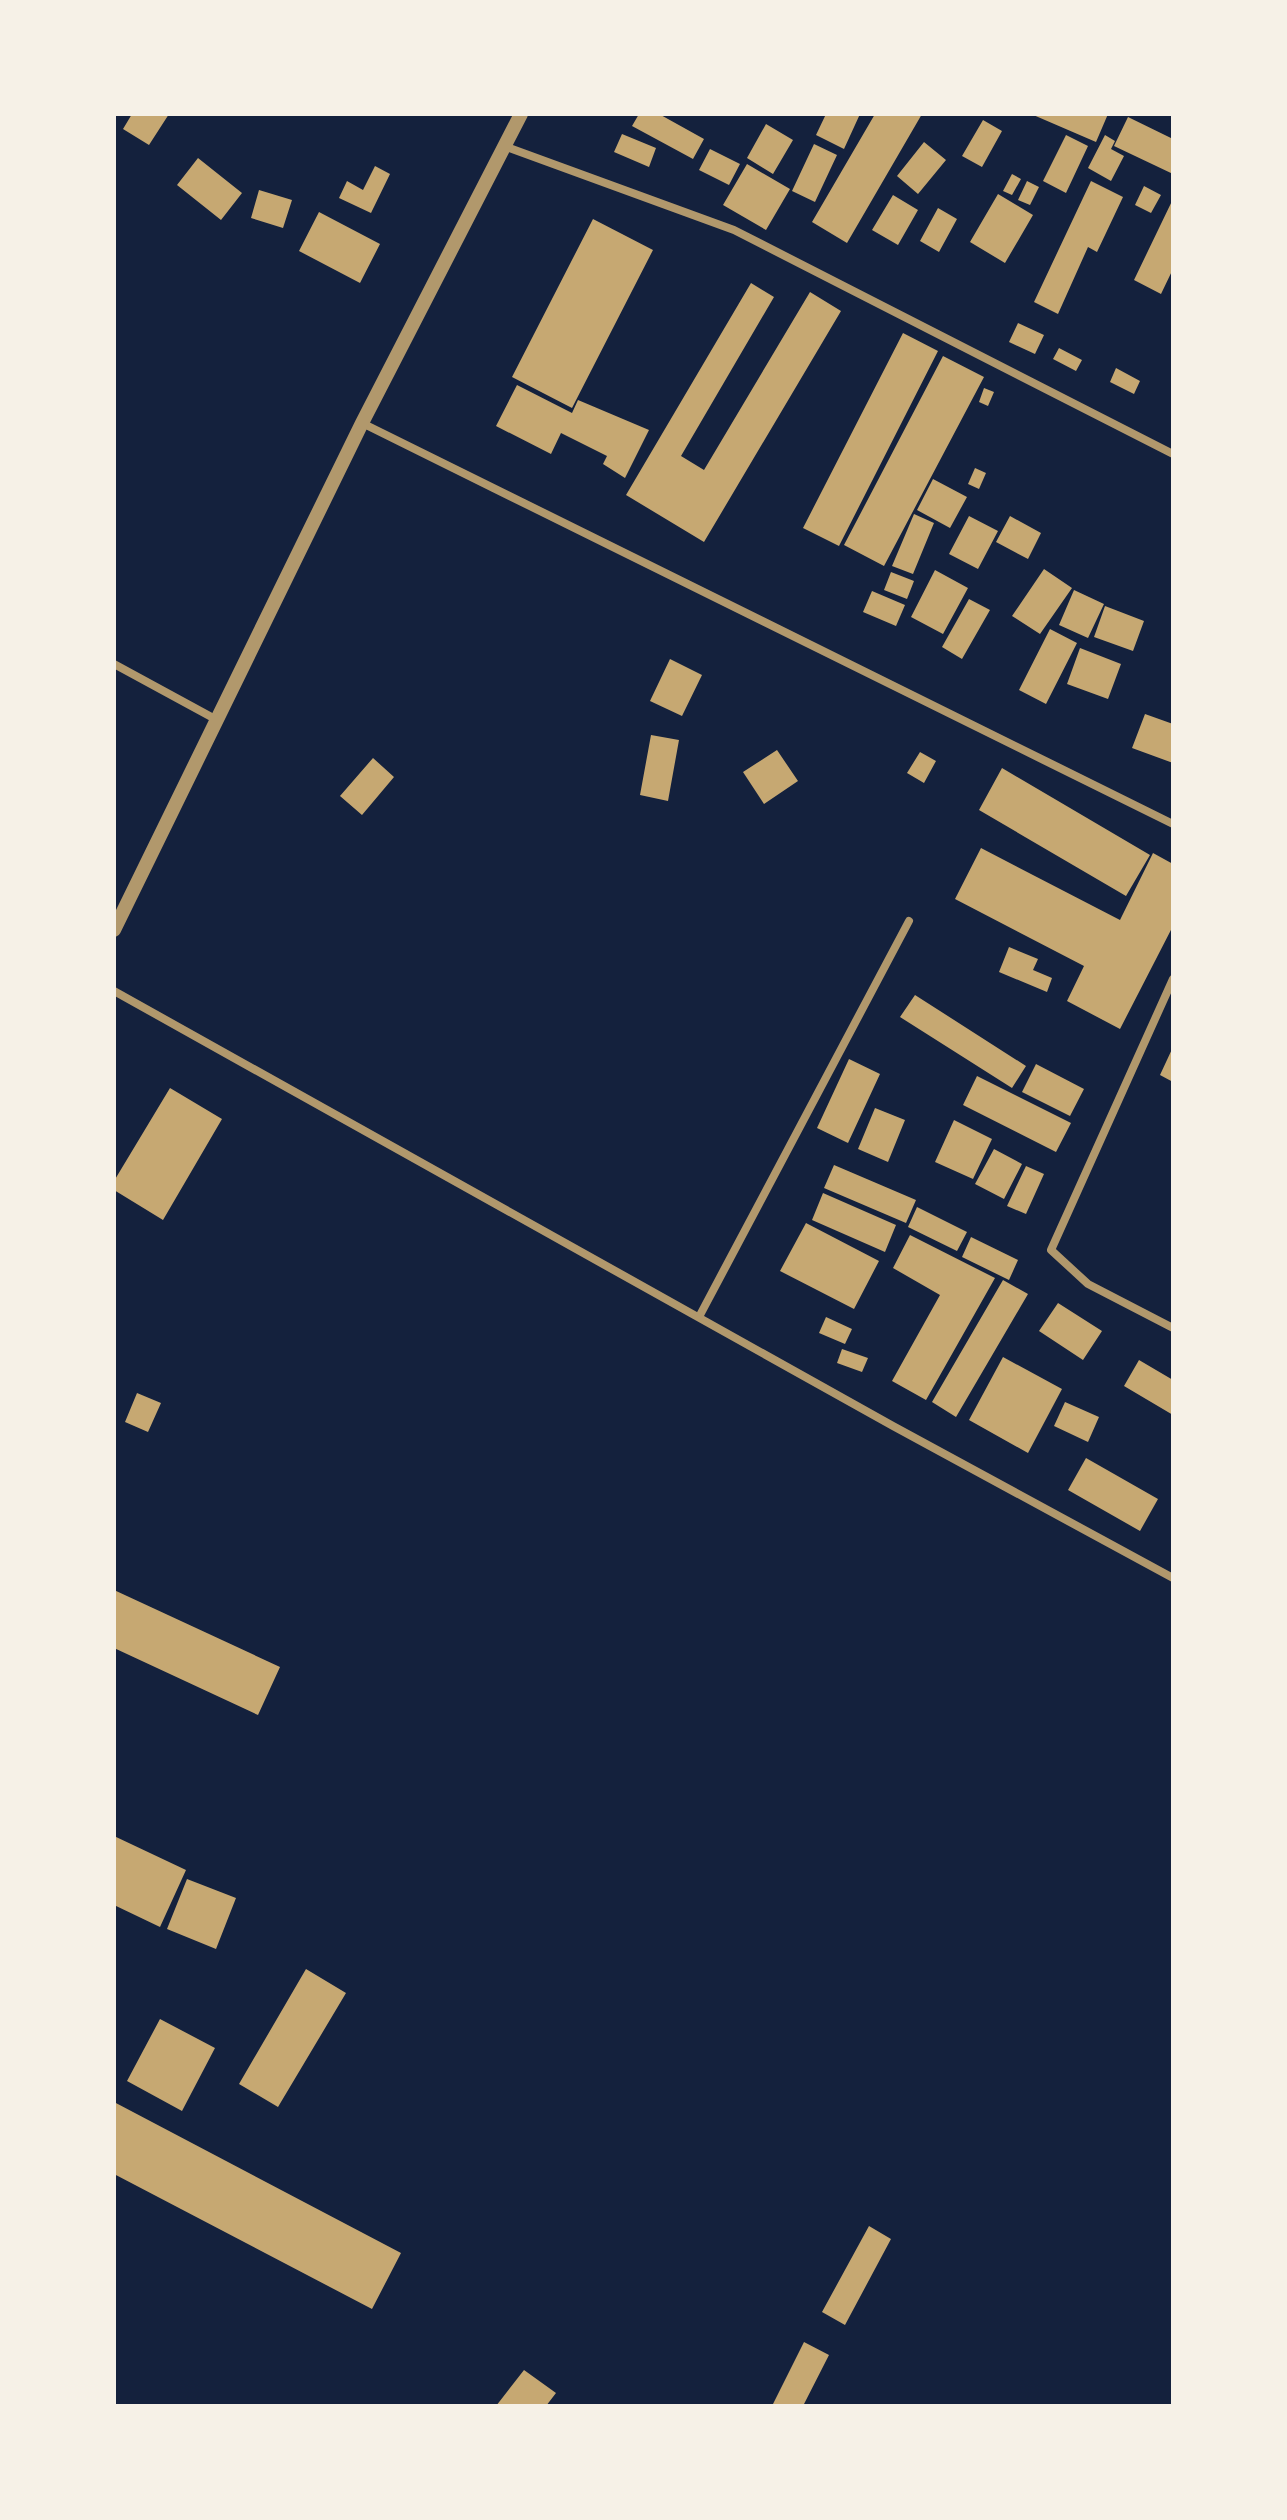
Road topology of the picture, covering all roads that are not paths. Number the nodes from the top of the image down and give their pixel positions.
1 (521, 114) edge
2 (504, 146) junction
3 (362, 423) junction
4 (1173, 454) edge
5 (114, 664) edge
6 (217, 720) junction
7 (1173, 824) edge
8 (909, 921) dead end
9 (114, 930) edge
10 (1173, 979) edge
11 (114, 991) edge
12 (699, 1317) junction
13 (1173, 1328) edge
14 (1173, 1578) edge

1 - 2 street
2 - 3 street
2 - 4 street
3 - 6 street
3 - 7 street
5 - 6 street
6 - 9 street
8 - 12 street
10 - 13 street
11 - 12 street
12 - 14 street

